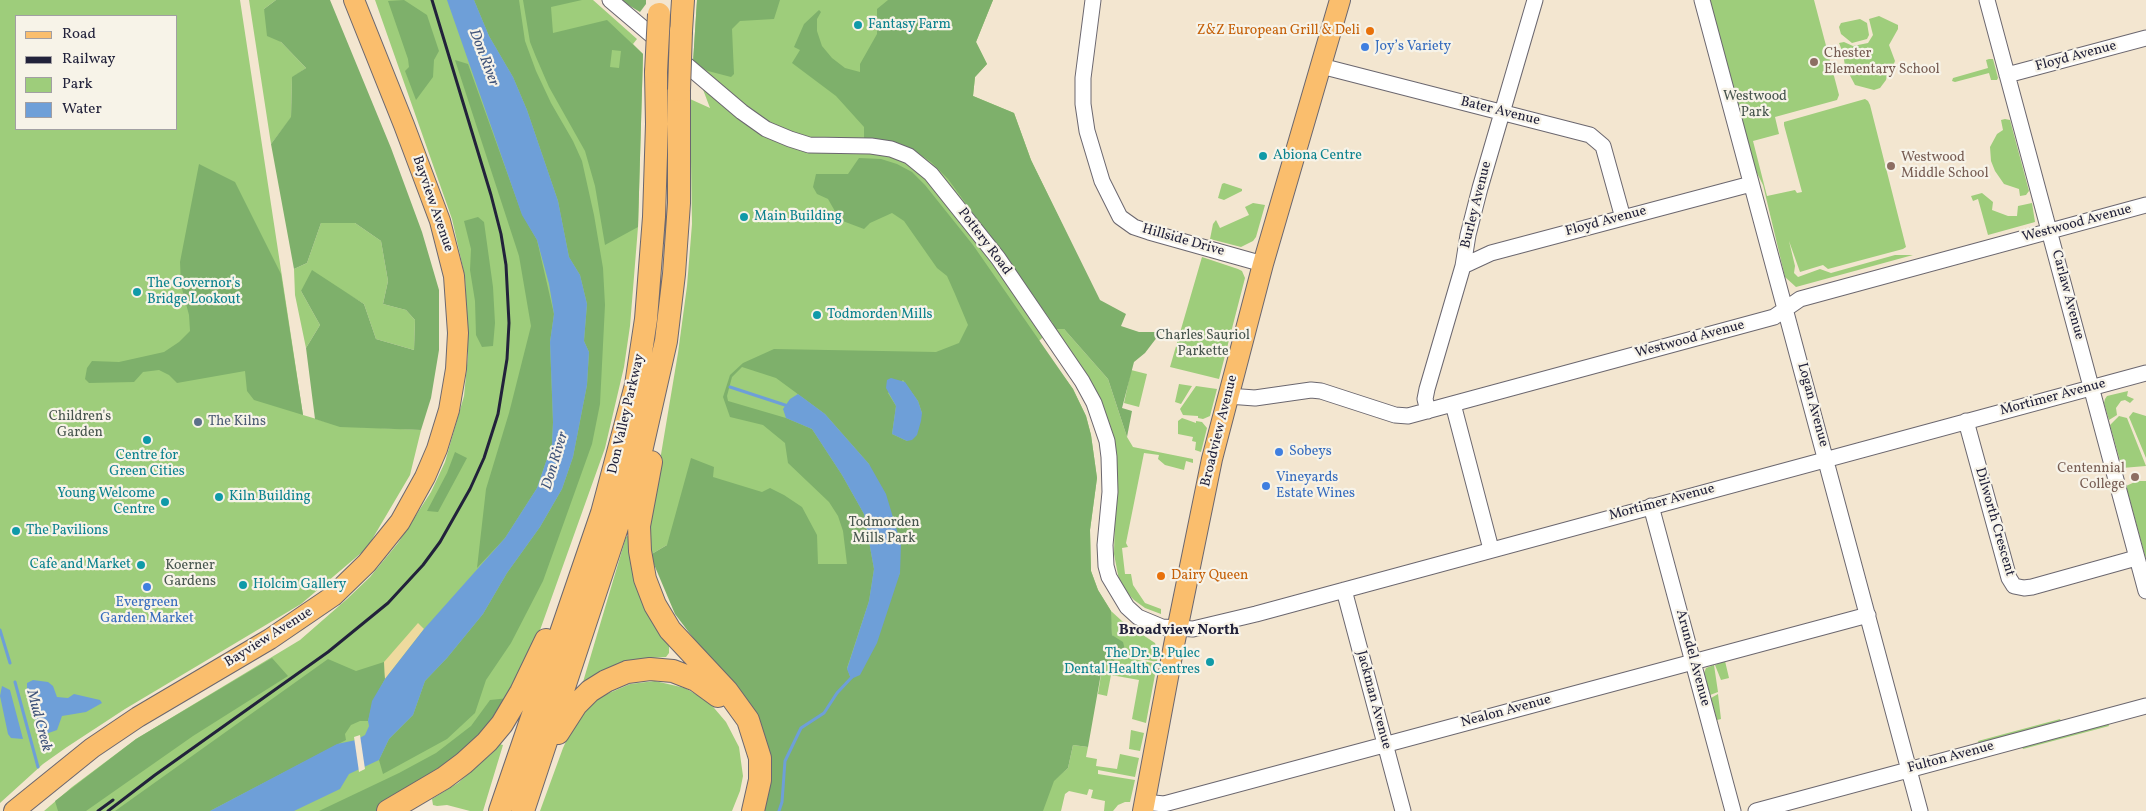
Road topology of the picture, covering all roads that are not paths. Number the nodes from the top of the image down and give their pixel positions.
1 (354, 0) edge
2 (610, 0) edge
3 (683, 0) edge
4 (1093, 0) edge
5 (1340, 0) edge
6 (1535, 0) edge
7 (1702, 0) edge
8 (1987, 0) edge
9 (659, 7) edge
10 (2146, 38) edge
11 (1321, 66) junction
12 (2007, 75) junction
13 (1503, 113) junction
14 (1751, 184) junction
15 (2146, 205) edge
16 (1623, 218) junction
17 (2049, 232) junction
18 (1263, 264) junction
19 (1463, 266) junction
20 (1786, 310) junction
21 (666, 341) junction
22 (2146, 373) edge
23 (2092, 387) junction
24 (1228, 396) junction
25 (1453, 404) junction
26 (1428, 411) junction
27 (1966, 421) junction
28 (1826, 459) junction
29 (1651, 506) junction
30 (1491, 549) junction
31 (2136, 558) junction
32 (1344, 590) junction
33 (2146, 591) edge
34 (574, 597) junction
35 (1868, 615) junction
36 (1178, 628) junction
37 (1693, 662) junction
38 (2146, 706) edge
39 (1385, 745) junction
40 (538, 766) junction
41 (1909, 770) junction
42 (1143, 807) edge
43 (513, 808) edge
44 (14, 811) edge
45 (388, 811) edge
46 (742, 811) edge
47 (752, 811) edge
48 (1403, 811) edge
49 (1733, 811) edge
50 (1756, 811) edge
51 (1920, 811) edge

1 - 44 main road, Bayview Avenue
2 - 36 street, Pottery Road
3 - 21 highway, Don Valley Parkway, bridge
4 - 18 street, Hillside Drive
5 - 11 main road, Broadview Avenue
6 - 13 street, Burley Avenue
7 - 14 street, Logan Avenue
8 - 12 street, Carlaw Avenue
9 - 34 highway, Don Valley Parkway, bridge
10 - 12 street, Floyd Avenue
11 - 13 street, Bater Avenue
11 - 18 main road, Broadview Avenue
12 - 17 street, Carlaw Avenue
13 - 16 street, Bater Avenue
13 - 19 street, Burley Avenue
14 - 16 street, Floyd Avenue
14 - 20 street, Logan Avenue
15 - 17 street, Westwood Avenue
16 - 19 street, Floyd Avenue
17 - 20 street, Westwood Avenue
17 - 23 street, Carlaw Avenue
18 - 24 main road, Broadview Avenue
19 - 26 street, Burley Avenue
20 - 25 street, Westwood Avenue
20 - 28 street, Logan Avenue
21 - 40 highway, Don Valley Parkway
21 - 47 highway
22 - 23 street, Mortimer Avenue
23 - 27 street, Mortimer Avenue
23 - 31 street, Carlaw Avenue
24 - 26 street, Westwood Avenue
24 - 36 main road, Broadview Avenue
25 - 26 street, Westwood Avenue
25 - 30 street
27 - 28 street, Mortimer Avenue
27 - 31 street, Dilworth Crescent
28 - 29 street, Mortimer Avenue
28 - 35 street, Logan Avenue
29 - 30 street, Mortimer Avenue
29 - 37 street, Arundel Avenue
30 - 32 street, Mortimer Avenue
31 - 33 street, Carlaw Avenue
32 - 36 street, Mortimer Avenue
32 - 39 street, Jackman Avenue
34 - 43 highway, Don Valley Parkway
34 - 45 highway
35 - 37 street, Nealon Avenue
35 - 41 street, Logan Avenue
36 - 42 main road, Broadview Avenue
37 - 39 street, Nealon Avenue
37 - 49 street, Arundel Avenue
38 - 41 street, Fulton Avenue
39 - 42 street, Nealon Avenue
39 - 48 street, Jackman Avenue
40 - 43 highway, Don Valley Parkway
40 - 46 highway
41 - 50 street, Fulton Avenue
41 - 51 street, Logan Avenue

